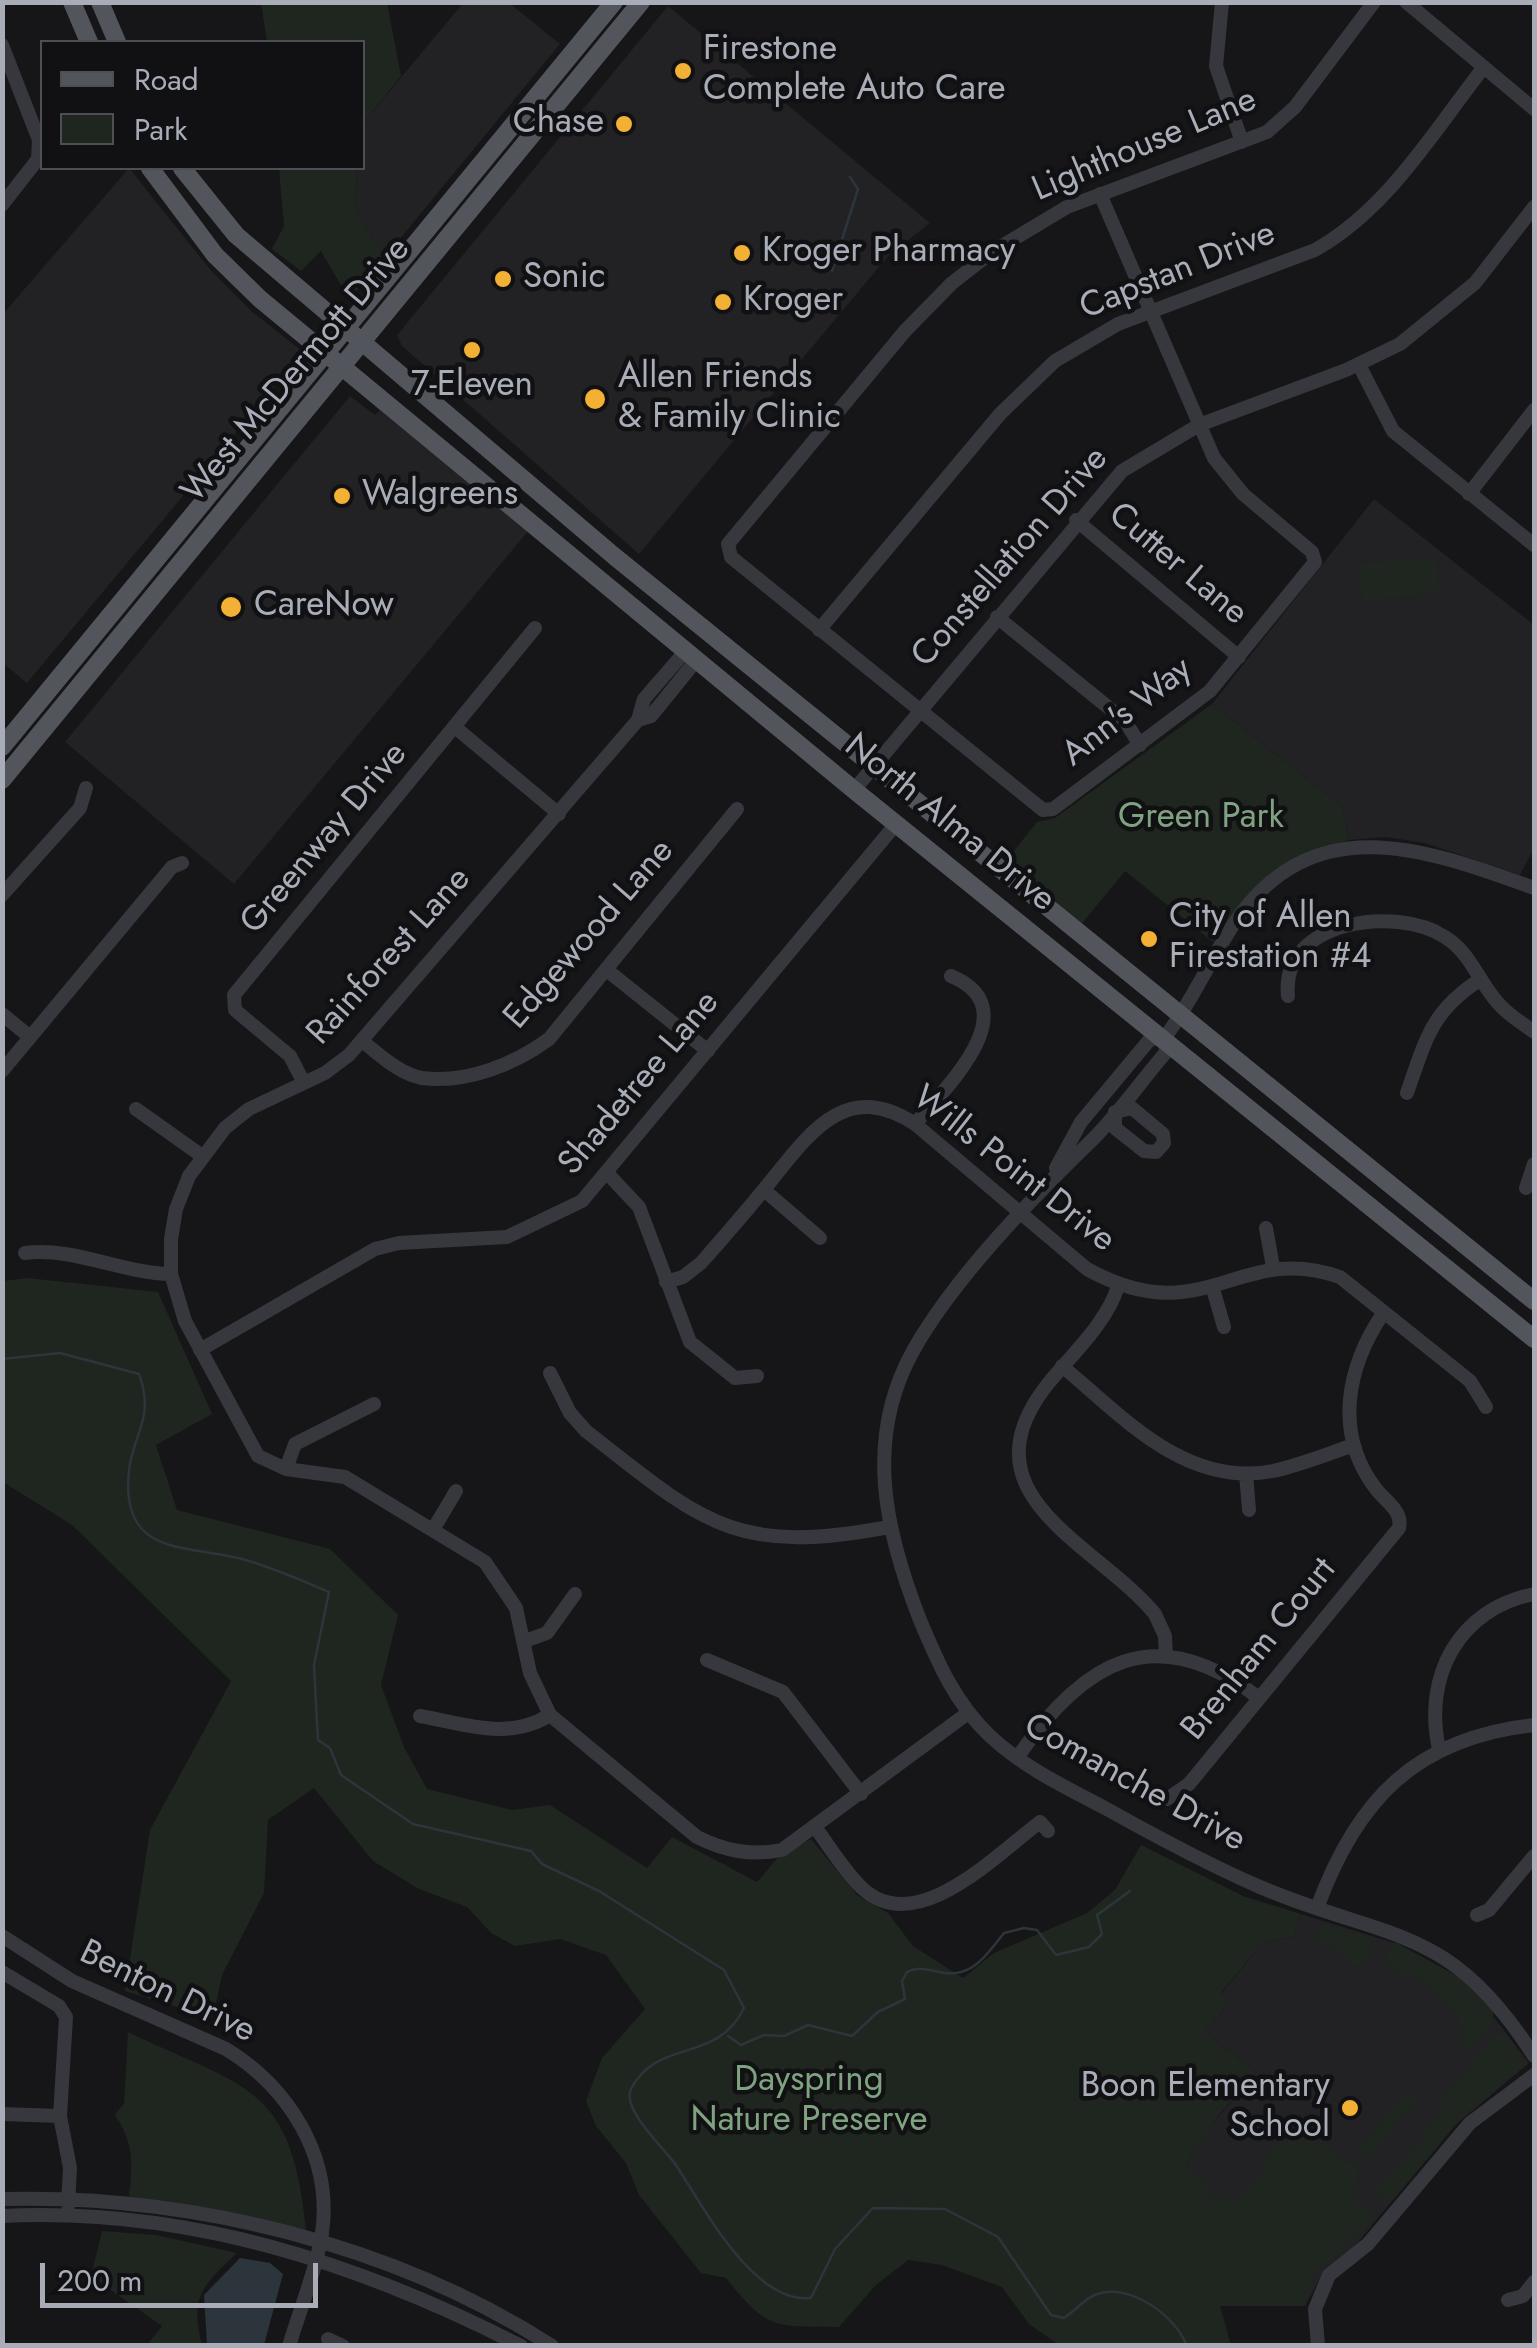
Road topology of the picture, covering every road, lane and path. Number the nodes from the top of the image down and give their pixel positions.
1 (72, 2) edge
2 (100, 2) edge
3 (614, 2) edge
4 (641, 2) edge
5 (1222, 2) edge
6 (1374, 2) edge
7 (1406, 2) edge
8 (88, 40) edge
9 (116, 40) edge
10 (2, 45) edge
11 (1484, 67) junction
12 (1534, 109) edge
13 (508, 133) junction
14 (1242, 142) junction
15 (524, 147) junction
16 (151, 170) edge
17 (184, 170) edge
18 (1100, 194) junction
19 (2, 205) edge
20 (1534, 207) edge
21 (1148, 312) junction
22 (346, 330) junction
23 (362, 343) junction
24 (326, 354) junction
25 (1359, 365) junction
26 (342, 368) junction
27 (1534, 410) edge
28 (1199, 425) junction
29 (1469, 494) junction
30 (1076, 520) junction
31 (180, 532) junction
32 (1534, 545) edge
33 (194, 547) junction
34 (997, 616) junction
35 (535, 628) dead end
36 (819, 630) junction
37 (708, 634) junction
38 (692, 654) junction
39 (1239, 656) junction
40 (55, 684) junction
41 (71, 697) junction
42 (920, 711) junction
43 (456, 728) junction
44 (1140, 745) junction
45 (2, 747) edge
46 (873, 768) junction
47 (2, 780) edge
48 (86, 788) dead end
49 (854, 790) junction
50 (737, 809) dead end
51 (560, 814) junction
52 (896, 824) junction
53 (182, 863) dead end
54 (1534, 888) edge
55 (2, 895) edge
56 (608, 970) junction
57 (950, 976) dead end
58 (1481, 979) junction
59 (1288, 996) dead end
60 (2, 1014) edge
61 (1182, 1016) junction
62 (1534, 1032) edge
63 (30, 1037) junction
64 (1162, 1040) junction
65 (362, 1041) junction
66 (708, 1051) junction
67 (2, 1071) edge
68 (304, 1082) junction
69 (1407, 1093) dead end
70 (1100, 1100) junction
71 (136, 1109) dead end
72 (1115, 1112) junction
73 (914, 1124) junction
74 (202, 1156) junction
75 (1534, 1164) edge
76 (608, 1174) junction
77 (1054, 1174) junction
78 (1526, 1188) dead end
79 (764, 1190) junction
80 (1021, 1214) junction
81 (1266, 1228) dead end
82 (820, 1238) dead end
83 (25, 1252) dead end
84 (1273, 1267) junction
85 (171, 1274) junction
86 (666, 1282) junction
87 (1118, 1286) junction
88 (1214, 1289) junction
89 (1534, 1301) edge
90 (1384, 1312) junction
91 (1224, 1327) dead end
92 (1534, 1339) edge
93 (200, 1350) junction
94 (1062, 1366) junction
95 (550, 1372) dead end
96 (757, 1376) dead end
97 (374, 1404) dead end
98 (1486, 1406) dead end
99 (1354, 1445) junction
100 (286, 1468) junction
101 (1246, 1474) junction
102 (456, 1491) dead end
103 (1249, 1510) dead end
104 (888, 1527) junction
105 (434, 1528) junction
106 (574, 1594) dead end
107 (1534, 1594) edge
108 (525, 1641) junction
109 (1166, 1657) junction
110 (708, 1660) dead end
111 (1259, 1698) junction
112 (968, 1713) junction
113 (420, 1716) dead end
114 (550, 1716) junction
115 (1534, 1725) edge
116 (1439, 1749) junction
117 (1016, 1758) junction
118 (861, 1794) junction
119 (1167, 1799) dead end
120 (814, 1827) junction
121 (1048, 1832) dead end
122 (1534, 1856) edge
123 (1317, 1908) junction
124 (1476, 1915) dead end
125 (2, 1936) edge
126 (2, 1972) edge
127 (1534, 2056) edge
128 (1534, 2076) edge
129 (2, 2114) edge
130 (60, 2116) junction
131 (2, 2198) edge
132 (69, 2200) junction
133 (2, 2216) edge
134 (66, 2217) junction
135 (320, 2242) junction
136 (315, 2257) junction
137 (1534, 2282) edge
138 (1508, 2300) dead end
139 (328, 2340) dead end
140 (289, 2346) edge
141 (343, 2346) edge
142 (521, 2346) edge
143 (552, 2346) edge
144 (1318, 2346) edge

1 - 8 main road
2 - 9 main road
3 - 13 main road, West McDermott Drive
4 - 15 main road, West McDermott Drive
5 - 14 street
6 - 14 street, Lighthouse Lane
7 - 11 street
10 - 19 street
11 - 12 street
11 - 21 street, Capstan Drive
13 - 15 main road
13 - 22 main road, West McDermott Drive
14 - 18 street, Lighthouse Lane
15 - 23 main road, West McDermott Drive
16 - 24 main road, North Alma Drive
17 - 22 main road, North Alma Drive
18 - 21 street
18 - 36 street, Lighthouse Lane
20 - 25 street, Constellation Drive
21 - 28 street
21 - 36 street, Capstan Drive
22 - 23 main road, North Alma Drive
22 - 24 main road, West McDermott Drive
23 - 26 main road, West McDermott Drive
23 - 37 main road, North Alma Drive
24 - 26 main road, North Alma Drive
24 - 31 main road, West McDermott Drive
25 - 28 street, Constellation Drive
25 - 29 street
26 - 33 main road, West McDermott Drive
26 - 38 main road, North Alma Drive
27 - 29 street
28 - 30 street, Constellation Drive
28 - 39 street, Ann's Way
29 - 32 street
30 - 34 street, Constellation Drive
30 - 39 street, Cutter Lane
31 - 33 main road
31 - 40 main road, West McDermott Drive
33 - 41 main road, West McDermott Drive
34 - 42 street, Constellation Drive
34 - 44 street
35 - 43 street, Greenway Drive
36 - 42 street
37 - 38 main road
37 - 46 main road, North Alma Drive
38 - 49 main road, North Alma Drive
38 - 51 street, Rainforest Lane
39 - 44 street, Ann's Way
40 - 41 main road
40 - 45 main road, West McDermott Drive
41 - 47 main road, West McDermott Drive
42 - 44 street, Ann's Way
42 - 46 street, Constellation Drive
43 - 51 street
43 - 68 street, Greenway Drive
46 - 49 street, Constellation Drive
46 - 61 main road, North Alma Drive
48 - 55 street
49 - 52 main road, North Alma Drive
50 - 56 street, Edgewood Lane
51 - 65 street, Rainforest Lane
52 - 64 main road, North Alma Drive
52 - 66 street, Shadetree Lane
53 - 63 street
54 - 61 street, Comanche Drive
56 - 65 street, Edgewood Lane
56 - 66 street
57 - 73 street
58 - 59 street
58 - 62 street
58 - 69 street
60 - 63 street
61 - 64 street, Comanche Drive
61 - 89 main road, North Alma Drive
63 - 67 street
64 - 70 street, Comanche Drive
64 - 72 street, Comanche Drive
64 - 92 main road, North Alma Drive
65 - 68 street, Rainforest Lane
66 - 76 street, Shadetree Lane
68 - 74 street, Rainforest Lane
70 - 72 street
70 - 77 street, Comanche Drive
71 - 74 street
72 - 77 street, Comanche Drive
73 - 79 street, Wills Point Drive
73 - 80 street, Wills Point Drive
74 - 85 street, Rainforest Lane
75 - 78 street
76 - 86 street
76 - 93 street, Shadetree Lane
77 - 80 street, Comanche Drive
79 - 82 street
79 - 86 street, Wills Point Drive
80 - 87 street, Wills Point Drive
80 - 104 street, Comanche Drive
81 - 84 street
83 - 85 street
84 - 88 street, Wills Point Drive
84 - 90 street, Wills Point Drive
85 - 93 street, Rainforest Lane
86 - 96 street
87 - 88 street, Wills Point Drive
87 - 94 street
88 - 91 street
90 - 98 street, Wills Point Drive
90 - 99 street
93 - 100 street, Rainforest Lane
94 - 101 street
94 - 109 street
95 - 104 street
97 - 100 street
99 - 101 street
99 - 111 street, Brenham Court
100 - 105 street, Rainforest Lane
101 - 103 street
102 - 105 street
104 - 112 street, Comanche Drive
105 - 108 street, Rainforest Lane
106 - 108 street
107 - 116 street
108 - 114 street, Rainforest Lane
109 - 111 street
109 - 117 street
110 - 118 street
111 - 119 street, Brenham Court
112 - 117 street, Comanche Drive
112 - 118 street, Rainforest Lane
113 - 114 street
114 - 120 street, Rainforest Lane
115 - 116 street
116 - 123 street
117 - 123 street, Comanche Drive
118 - 120 street, Rainforest Lane
120 - 121 street
122 - 124 street
123 - 127 street, Comanche Drive
125 - 135 street, Benton Drive
126 - 130 street
128 - 144 street
129 - 130 street
130 - 132 street
131 - 132 street
132 - 134 street
132 - 135 street
133 - 134 street
134 - 136 street
135 - 136 street, Benton Drive
135 - 143 street
136 - 140 street, Benton Drive
136 - 142 street
137 - 138 street
139 - 141 street

